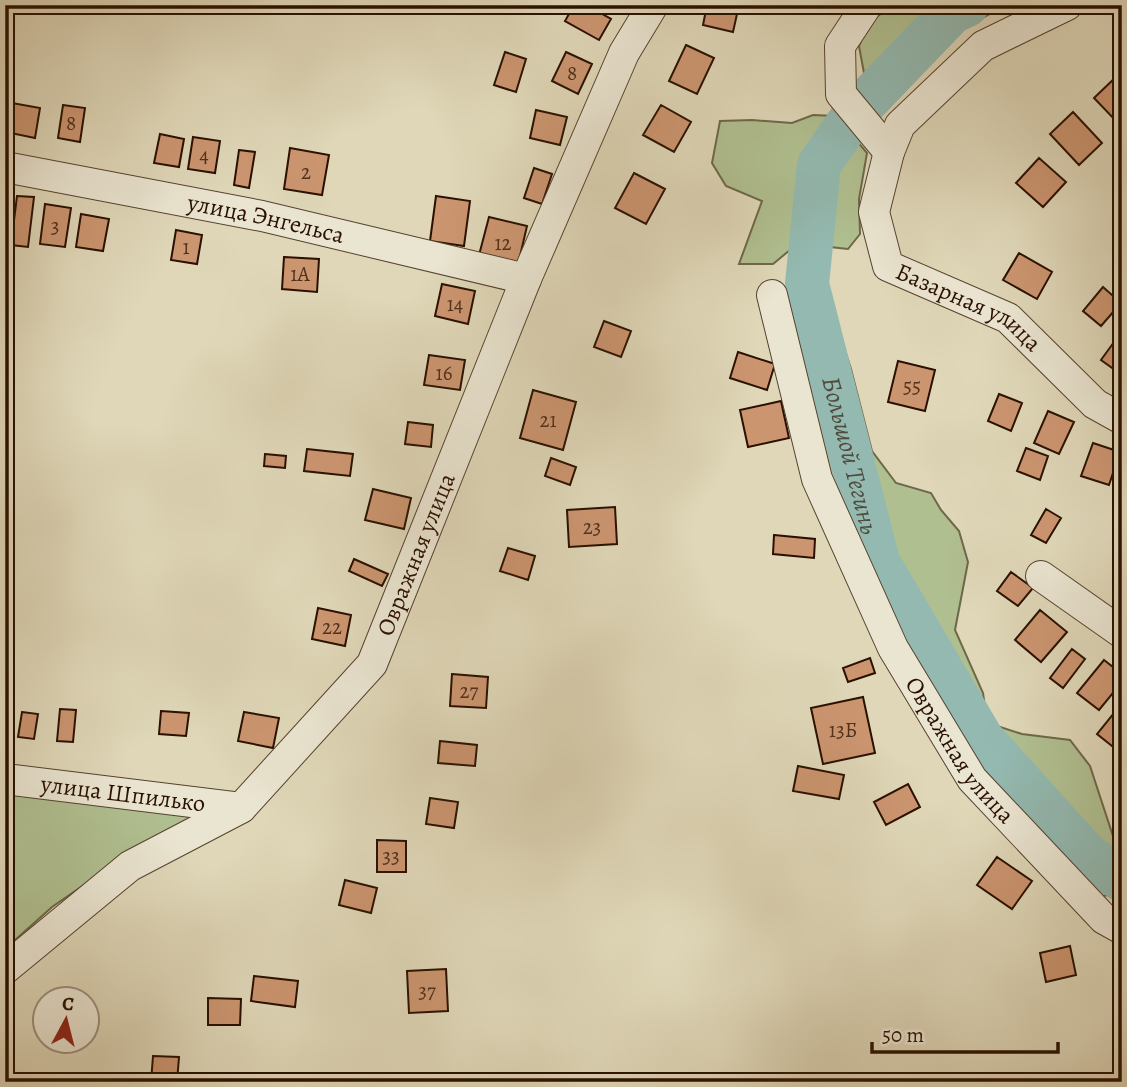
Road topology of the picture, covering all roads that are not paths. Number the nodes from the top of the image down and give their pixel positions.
1 (653, 5) edge
2 (867, 5) edge
3 (1068, 5) edge
4 (889, 151) junction
5 (5, 167) edge
6 (526, 279) junction
7 (772, 295) dead end
8 (1122, 419) edge
9 (1041, 576) dead end
10 (1122, 633) edge
11 (5, 779) edge
12 (241, 808) junction
13 (1122, 929) edge
14 (5, 969) edge

1 - 6 street, Овражная улица
2 - 4 street
3 - 4 street, Базарная улица
4 - 8 street, Базарная улица
5 - 6 street, улица Энгельса
6 - 12 street, Овражная улица
7 - 13 street, Овражная улица
9 - 10 street
11 - 12 street, улица Шпилько
12 - 14 street, Овражная улица

